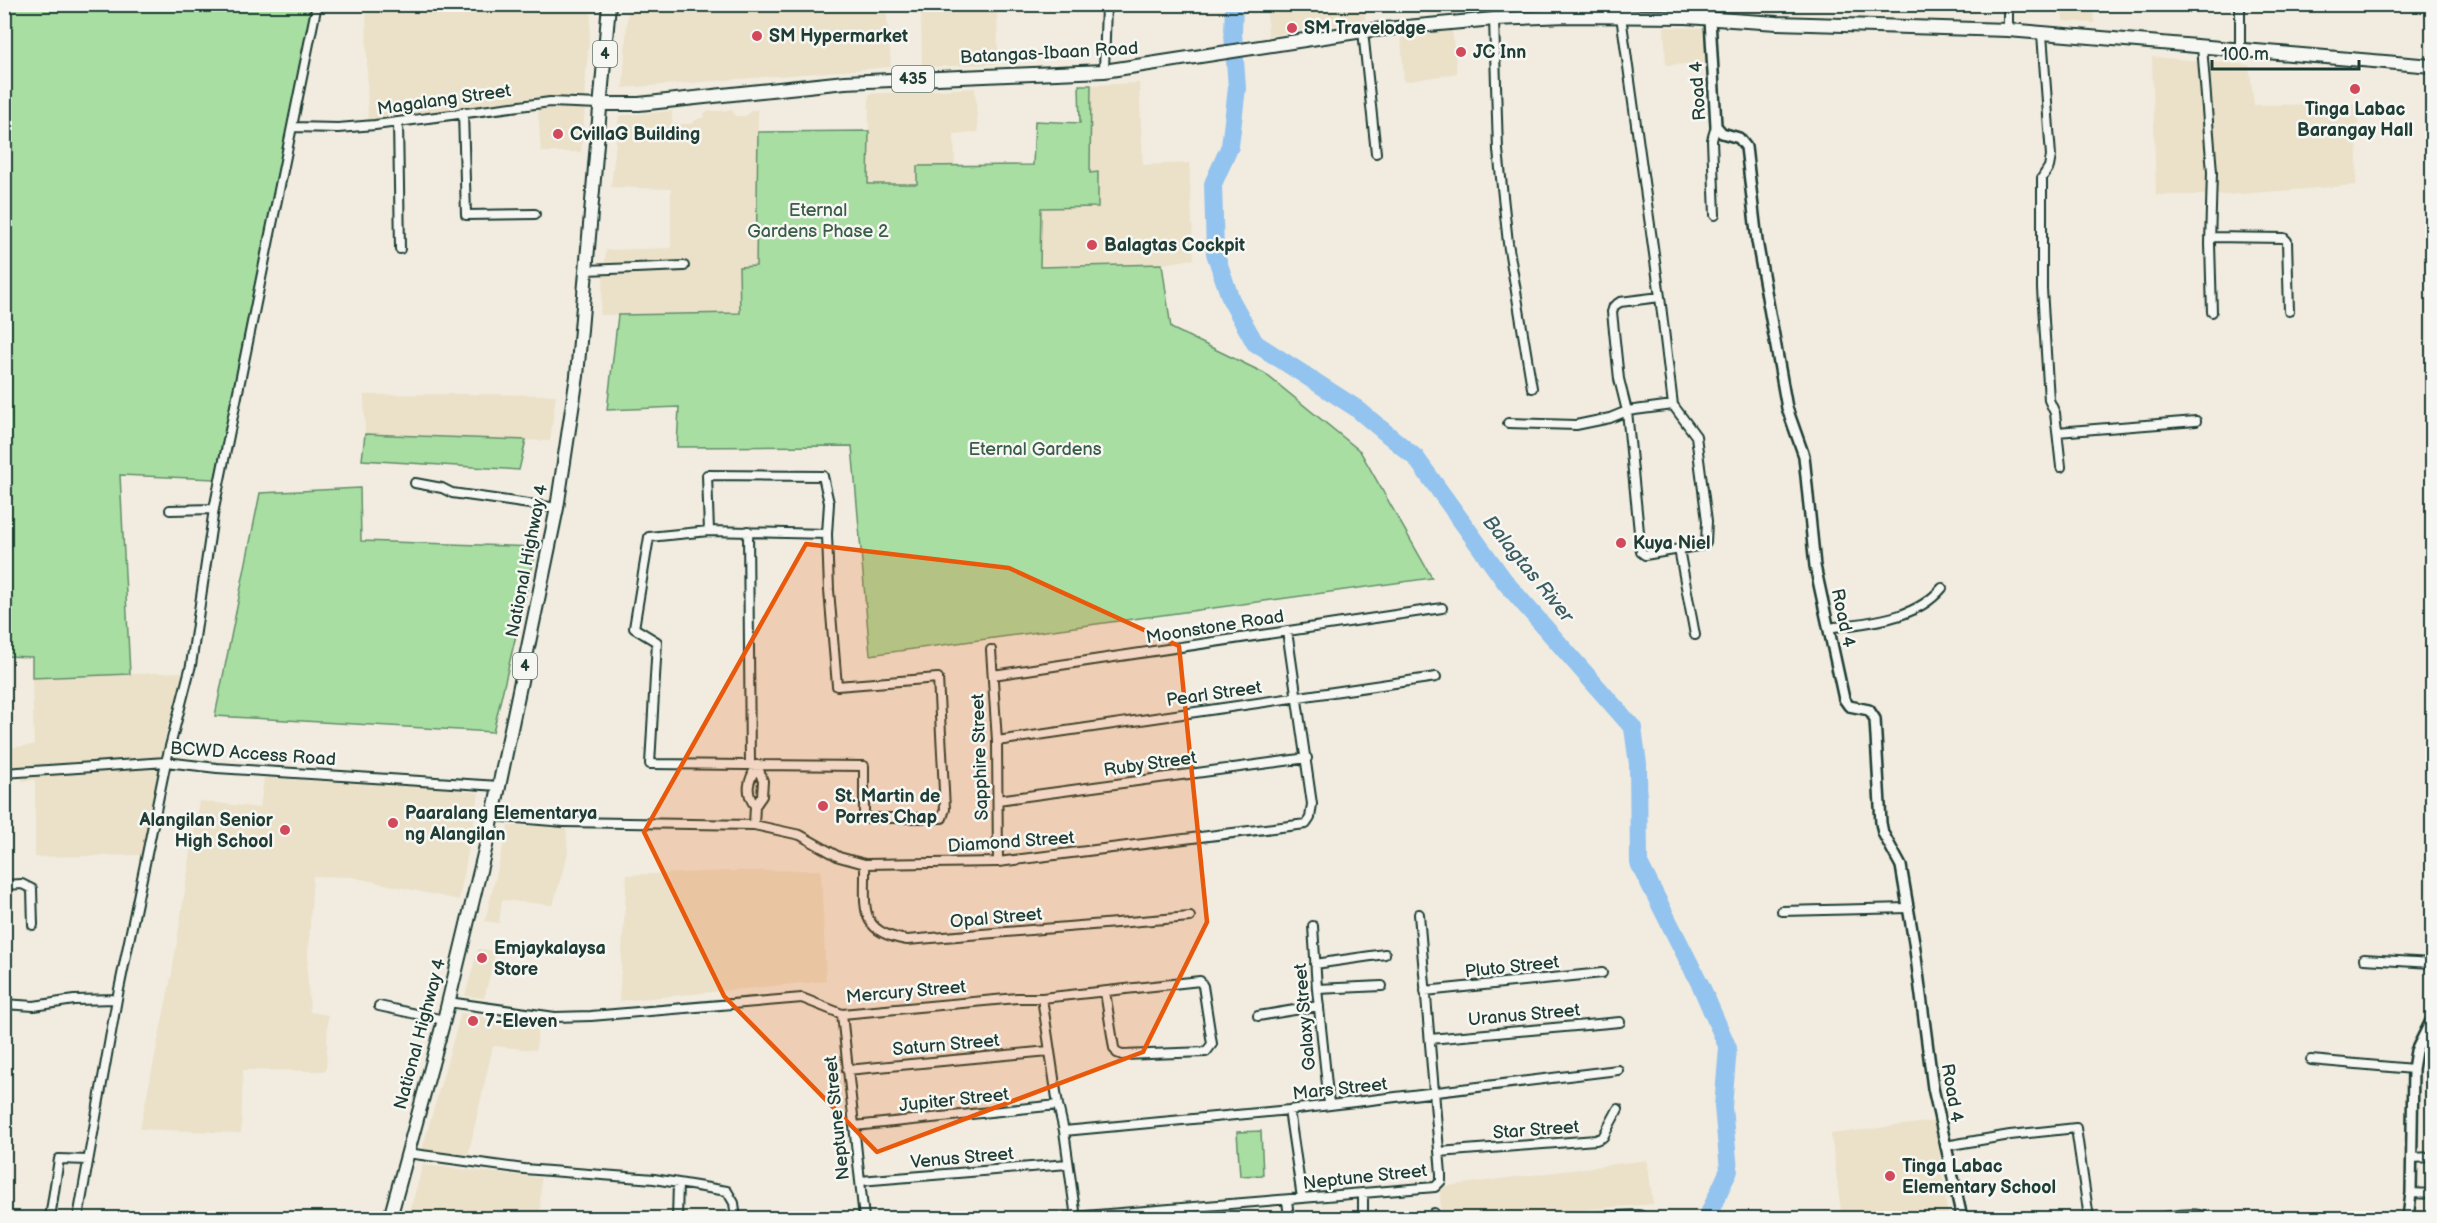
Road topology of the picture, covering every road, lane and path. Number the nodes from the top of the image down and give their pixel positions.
1 (317, 4) edge
2 (609, 4) edge
3 (1106, 4) edge
4 (2008, 4) edge
5 (2240, 4) edge
6 (1685, 11) edge
7 (1621, 16) junction
8 (1494, 19) junction
9 (1710, 19) junction
10 (2008, 30) junction
11 (1363, 31) junction
12 (2042, 34) junction
13 (2202, 46) junction
14 (2240, 50) junction
15 (2433, 66) edge
16 (1104, 71) junction
17 (600, 104) junction
18 (463, 112) junction
19 (398, 122) junction
20 (1716, 126) junction
21 (292, 127) junction
22 (1376, 153) dead end
23 (534, 214) dead end
24 (1715, 215) dead end
25 (2210, 237) junction
26 (400, 249) dead end
27 (684, 266) dead end
28 (586, 270) junction
29 (1660, 297) junction
30 (2289, 311) dead end
31 (2212, 312) dead end
32 (1532, 388) dead end
33 (1673, 405) junction
34 (1627, 411) junction
35 (2196, 421) dead end
36 (1508, 423) dead end
37 (2057, 432) junction
38 (2061, 467) dead end
39 (415, 483) dead end
40 (214, 508) junction
41 (557, 508) junction
42 (170, 510) dead end
43 (710, 531) junction
44 (748, 531) junction
45 (827, 534) junction
46 (1679, 549) junction
47 (1942, 588) dead end
48 (1442, 608) dead end
49 (1828, 627) junction
50 (1287, 631) junction
51 (1695, 635) dead end
52 (991, 650) dead end
53 (993, 675) junction
54 (1436, 677) dead end
55 (1297, 697) junction
56 (997, 741) junction
57 (1307, 758) junction
58 (166, 762) junction
59 (753, 765) junction
60 (4, 773) edge
61 (499, 786) junction
62 (998, 800) junction
63 (755, 806) junction
64 (492, 816) junction
65 (754, 825) junction
66 (998, 862) junction
67 (865, 864) junction
68 (4, 885) edge
69 (1909, 908) junction
70 (1782, 911) dead end
71 (1419, 914) dead end
72 (1190, 917) dead end
73 (33, 925) dead end
74 (1313, 926) dead end
75 (1385, 954) dead end
76 (2364, 959) dead end
77 (2433, 963) edge
78 (1315, 964) junction
79 (1602, 973) dead end
80 (1382, 986) dead end
81 (1317, 989) junction
82 (1425, 991) junction
83 (1105, 992) junction
84 (1042, 998) junction
85 (117, 999) junction
86 (448, 1002) junction
87 (4, 1004) edge
88 (379, 1006) dead end
89 (1318, 1006) junction
90 (842, 1014) junction
91 (1258, 1016) dead end
92 (2433, 1019) edge
93 (444, 1020) junction
94 (1620, 1022) dead end
95 (1430, 1039) junction
96 (1049, 1051) junction
97 (2312, 1060) dead end
98 (2413, 1069) junction
99 (847, 1070) junction
100 (1618, 1070) dead end
101 (1435, 1093) junction
102 (1329, 1104) junction
103 (1058, 1105) junction
104 (1618, 1109) dead end
105 (1289, 1110) junction
106 (854, 1126) junction
107 (1065, 1131) junction
108 (1945, 1146) junction
109 (1439, 1152) junction
110 (407, 1153) junction
111 (2433, 1157) edge
112 (2411, 1158) junction
113 (88, 1160) junction
114 (1068, 1164) junction
115 (860, 1181) junction
116 (678, 1183) junction
117 (2411, 1193) junction
118 (2433, 1194) edge
119 (1362, 1195) junction
120 (1302, 1198) junction
121 (1287, 1200) junction
122 (1642, 1217) edge
123 (50, 1218) edge
124 (78, 1218) edge
125 (390, 1218) edge
126 (677, 1218) edge
127 (736, 1218) edge
128 (864, 1218) edge
129 (1060, 1218) edge
130 (1076, 1218) edge
131 (1289, 1218) edge
132 (1363, 1218) edge
133 (1569, 1218) edge
134 (1962, 1218) edge
135 (2088, 1218) edge
136 (2155, 1218) edge
137 (2208, 1218) edge
138 (2408, 1218) edge

1 - 21 street
2 - 17 main road, National Highway 4 / 4
3 - 16 street
4 - 10 street
5 - 14 street
6 - 7 main road, Batangas-Ibaan Road / 435
6 - 9 main road, Batangas-Ibaan Road / 435
7 - 8 main road, Batangas-Ibaan Road / 435
7 - 29 street
8 - 11 main road, Batangas-Ibaan Road / 435
8 - 32 street
9 - 10 main road, Batangas-Ibaan Road / 435
9 - 20 street, Road 4
10 - 12 main road, Batangas-Ibaan Road / 435
11 - 16 main road, Batangas-Ibaan Road / 435
11 - 22 street
12 - 13 main road, Batangas-Ibaan Road / 435
12 - 37 street
13 - 14 main road, Batangas-Ibaan Road / 435
13 - 25 street
14 - 15 main road, Batangas-Ibaan Road / 435
16 - 17 main road, Batangas-Ibaan Road / 435
17 - 18 street, Magalang Street
17 - 28 main road, National Highway 4 / 4
18 - 19 street, Magalang Street
18 - 23 street
19 - 21 street, Magalang Street
19 - 26 street
20 - 24 street
20 - 49 street, Road 4
21 - 40 street
25 - 30 street
25 - 31 street
27 - 28 street
28 - 41 main road, National Highway 4 / 4
29 - 33 street
29 - 34 street
33 - 34 street
33 - 46 street
34 - 36 street
34 - 46 street
35 - 37 street
37 - 38 street
39 - 41 street
40 - 42 street
40 - 58 street
41 - 61 main road, National Highway 4 / 4
43 - 44 street
43 - 45 street
43 - 59 street
44 - 45 street
44 - 59 street
45 - 59 street
46 - 51 street
47 - 49 street
48 - 50 street, Moonstone Road
49 - 69 street, Road 4
50 - 53 street, Moonstone Road
50 - 55 street, Diamond Street
52 - 53 street, Sapphire Street
53 - 56 street, Sapphire Street
54 - 55 street, Pearl Street
55 - 56 street, Pearl Street
55 - 57 street, Diamond Street
56 - 62 street, Sapphire Street
57 - 62 street, Ruby Street
57 - 66 street, Diamond Street
58 - 60 street, BCWD Access Road
58 - 61 street, BCWD Access Road
58 - 85 street
59 - 63 street
59 - 63 street
61 - 64 main road, National Highway 4 / 4
62 - 66 street, Sapphire Street
63 - 65 street
64 - 65 street, Diamond Street
64 - 86 main road, National Highway 4 / 4
65 - 67 street, Diamond Street
66 - 67 street, Diamond Street
67 - 72 street, Opal Street
68 - 73 street
69 - 70 street
69 - 108 street, Road 4
71 - 82 street, Neptune Street
74 - 78 street, Galaxy Street
75 - 78 street
76 - 77 street
78 - 81 street, Galaxy Street
79 - 82 street, Pluto Street
80 - 81 street
81 - 89 street, Galaxy Street
82 - 95 street, Neptune Street
83 - 83 street, Mercury Street
83 - 84 street, Mercury Street
84 - 90 street, Mercury Street
84 - 96 street
85 - 87 street
85 - 113 street
86 - 90 street, Mercury Street
86 - 93 main road, National Highway 4 / 4
88 - 93 street
89 - 91 street
89 - 102 street, Galaxy Street
90 - 99 street, Neptune Street
92 - 98 street
93 - 110 main road, National Highway 4 / 4
94 - 95 street, Uranus Street
95 - 101 street, Neptune Street
96 - 99 street, Saturn Street
96 - 103 street
97 - 98 street
98 - 112 street
99 - 106 street, Neptune Street
100 - 101 street, Mars Street
101 - 102 street, Mars Street
101 - 109 street, Neptune Street
102 - 105 street, Mars Street
103 - 106 street, Jupiter Street
103 - 107 street
104 - 109 street, Star Street
105 - 107 street, Mars Street
105 - 120 street
106 - 115 street, Neptune Street
107 - 114 street
108 - 134 street, Road 4
108 - 135 street
109 - 119 street, Neptune Street
110 - 116 street
110 - 125 main road, National Highway 4 / 4
111 - 112 street
112 - 117 street
113 - 123 street
113 - 124 street
114 - 115 street, Venus Street
114 - 130 street
115 - 128 street, Neptune Street
116 - 126 street
116 - 127 street
117 - 118 street
117 - 138 street
119 - 120 street, Neptune Street
119 - 132 street
120 - 121 street, Neptune Street
121 - 130 street, Neptune Street
121 - 131 street
122 - 133 street
129 - 130 street, Neptune Street
136 - 137 street

